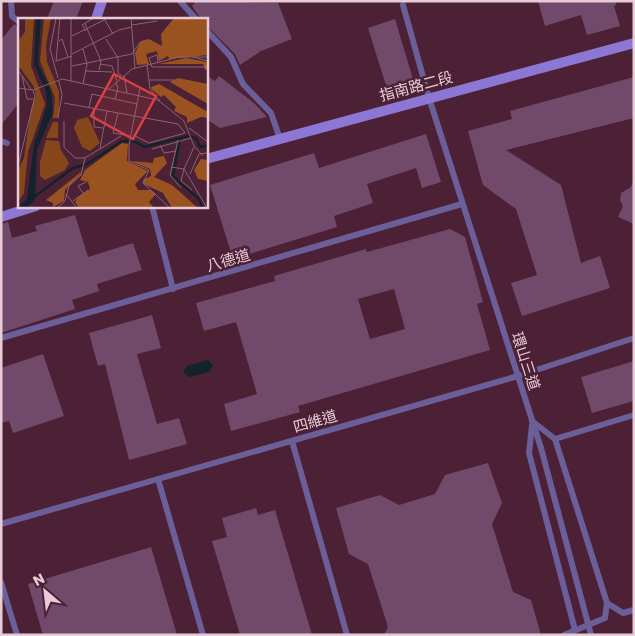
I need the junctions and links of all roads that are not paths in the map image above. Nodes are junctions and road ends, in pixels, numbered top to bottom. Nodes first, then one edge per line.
1 (11, 1) edge
2 (102, 1) edge
3 (180, 1) edge
4 (403, 5) dead end
5 (96, 18) edge
6 (195, 18) edge
7 (18, 21) edge
8 (208, 32) edge
9 (634, 43) edge
10 (429, 98) junction
11 (280, 139) junction
12 (208, 158) edge
13 (462, 204) junction
14 (30, 208) edge
15 (153, 208) edge
16 (1, 217) edge
17 (173, 289) junction
18 (1, 338) edge
19 (634, 338) edge
20 (518, 376) junction
21 (634, 415) edge
22 (532, 421) junction
23 (556, 439) junction
24 (292, 441) junction
25 (158, 479) junction
26 (1, 524) edge
27 (1, 582) edge
28 (607, 603) junction
29 (634, 610) edge
30 (575, 630) junction
31 (17, 635) edge
32 (203, 635) edge
33 (347, 635) edge
34 (564, 635) edge
35 (590, 635) edge

1 - 7 lane
2 - 5 street
3 - 6 lane
4 - 10 lane, 環山三道
8 - 11 lane
9 - 10 street, 指南路二段
10 - 11 street, 指南路二段
10 - 13 lane, 環山三道
11 - 12 street, 指南路二段
13 - 17 lane, 八德道
13 - 20 lane, 環山三道
14 - 16 street
15 - 17 lane
17 - 18 lane, 八德道
19 - 20 lane, 四維道
20 - 22 lane, 環山三道
20 - 24 lane, 四維道
21 - 23 lane
22 - 23 lane
22 - 30 lane
22 - 35 lane, 環山三道, bridge
23 - 28 lane
24 - 25 lane, 四維道
24 - 33 lane
25 - 26 lane, 四維道
25 - 32 lane
27 - 31 lane
28 - 29 lane
28 - 30 lane
30 - 34 lane

